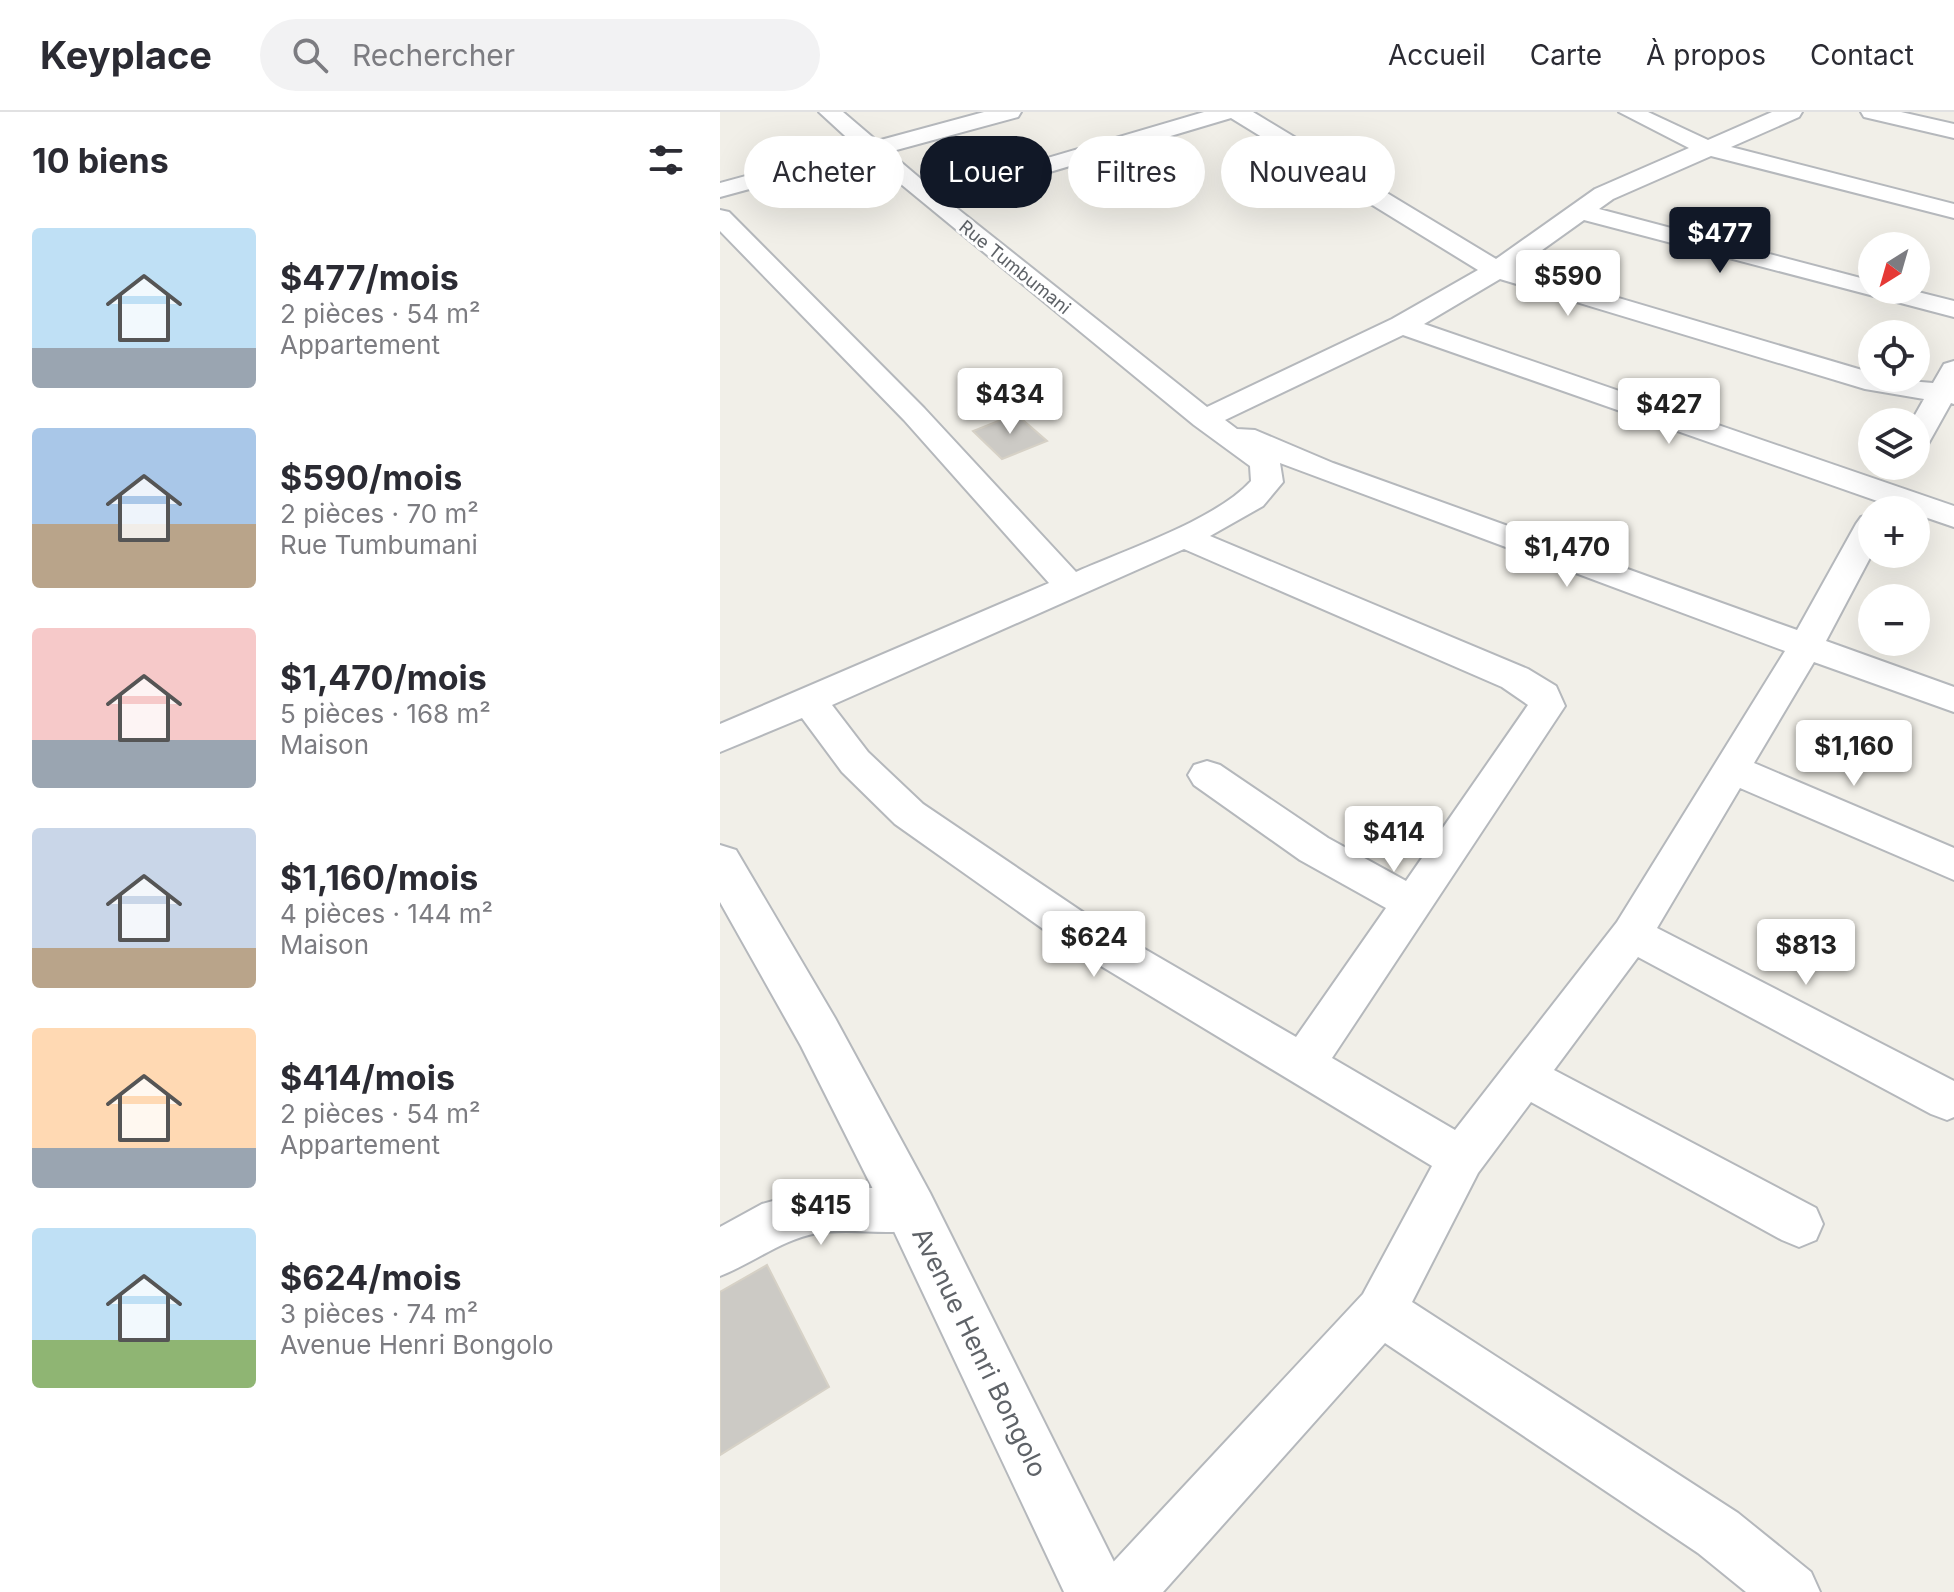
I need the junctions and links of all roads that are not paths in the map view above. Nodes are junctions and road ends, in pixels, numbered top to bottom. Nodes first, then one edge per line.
1 (830, 112) edge
2 (1010, 112) edge
3 (1228, 112) edge
4 (1237, 112) edge
5 (1630, 112) edge
6 (1791, 112) edge
7 (1872, 112) edge
8 (1954, 131) edge
9 (860, 136) edge
10 (904, 142) edge
11 (1704, 147) junction
12 (1052, 164) edge
13 (904, 175) edge
14 (744, 184) edge
15 (720, 190) edge
16 (920, 190) edge
17 (941, 208) edge
18 (1580, 211) junction
19 (1954, 211) edge
20 (720, 217) edge
21 (1497, 270) junction
22 (1858, 285) edge
23 (1930, 303) edge
24 (1954, 309) edge
25 (1402, 325) junction
26 (1950, 385) edge
27 (1930, 417) edge
28 (1204, 419) junction
29 (1878, 496) edge
30 (1930, 511) edge
31 (1954, 517) edge
32 (1184, 537) junction
33 (1858, 550) edge
34 (1072, 588) junction
35 (1806, 645) junction
36 (1954, 700) edge
37 (810, 702) junction
38 (720, 739) edge
39 (1730, 768) junction
40 (1207, 775) dead end
41 (720, 862) edge
42 (1954, 865) edge
43 (1413, 904) junction
44 (1632, 934) junction
45 (1303, 1064) junction
46 (1526, 1077) junction
47 (1947, 1100) dead end
48 (1461, 1158) junction
49 (911, 1210) junction
50 (1799, 1224) dead end
51 (720, 1253) edge
52 (1381, 1311) junction
53 (1097, 1592) edge
54 (1124, 1592) edge
55 (1791, 1592) edge

1 - 9 street, Rue Tumbumani
2 - 10 street
3 - 12 street
4 - 21 street
5 - 11 street
6 - 11 street
7 - 8 street
11 - 18 street
11 - 19 street
13 - 16 street, Rue Tumbumani
14 - 15 street
17 - 28 street, Rue Tumbumani
18 - 21 street
18 - 22 street
20 - 34 street
21 - 25 street
21 - 26 street
23 - 24 street
25 - 28 street
25 - 29 street
26 - 27 street
28 - 32 street
28 - 35 street
30 - 31 street
32 - 34 street
32 - 43 street
33 - 35 street
34 - 37 street
35 - 36 street
35 - 39 street
37 - 38 street
37 - 45 street
39 - 42 street
39 - 44 street
40 - 43 street
41 - 49 street, Avenue Henri Bongolo
43 - 45 street
44 - 46 street
44 - 47 street
45 - 48 street
46 - 48 street
46 - 50 street
48 - 52 street
49 - 51 street
49 - 53 street, Avenue Henri Bongolo
52 - 54 street
52 - 55 street

